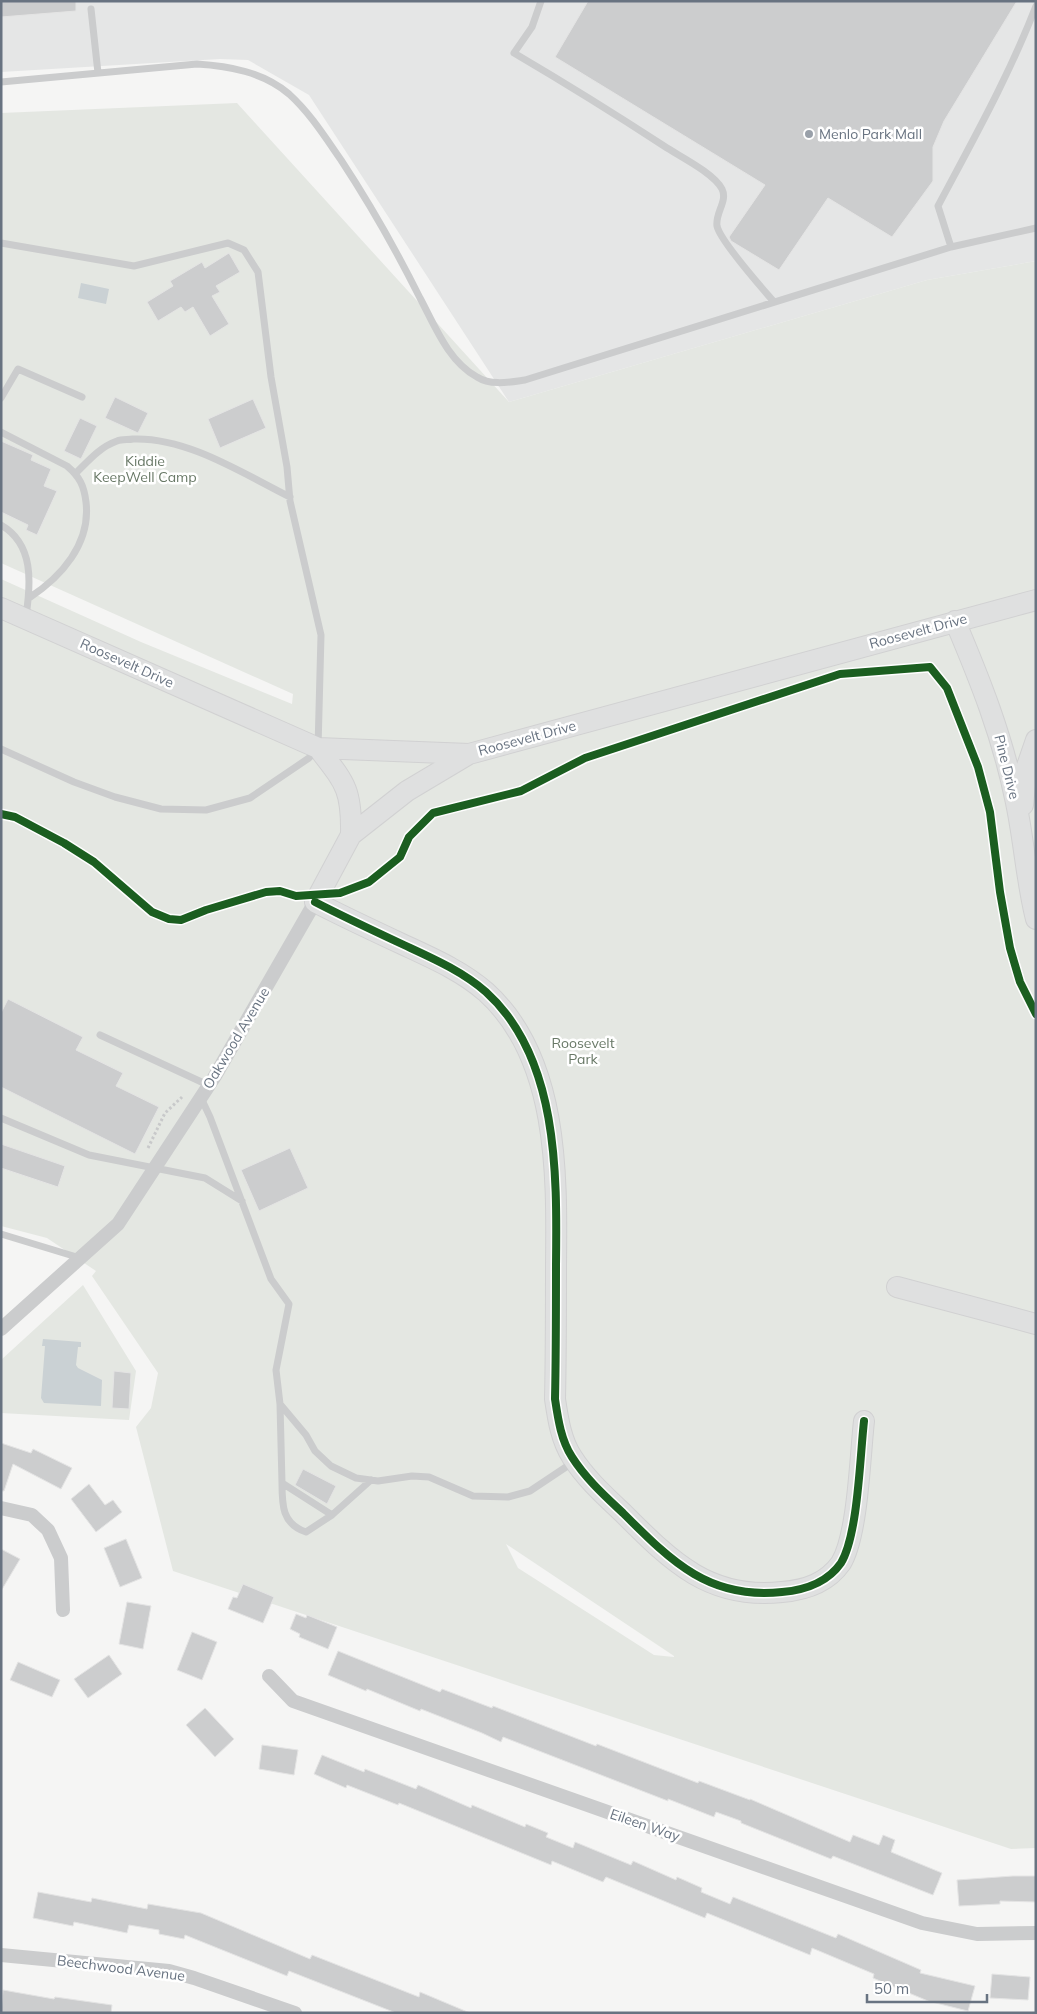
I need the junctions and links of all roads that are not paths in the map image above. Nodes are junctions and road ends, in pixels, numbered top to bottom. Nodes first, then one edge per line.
1 (542, 1) edge
2 (1036, 6) edge
3 (91, 9) dead end
4 (98, 73) junction
5 (1, 82) edge
6 (1036, 228) edge
7 (1, 243) edge
8 (951, 247) junction
9 (774, 302) junction
10 (82, 396) dead end
11 (1, 398) edge
12 (1, 432) edge
13 (76, 474) junction
14 (290, 497) junction
15 (1, 525) edge
16 (29, 598) junction
17 (1036, 600) edge
18 (1, 608) edge
19 (26, 619) junction
20 (955, 621) junction
21 (1036, 740) edge
22 (318, 748) junction
23 (1, 749) edge
24 (469, 754) junction
25 (1022, 832) junction
26 (352, 835) junction
27 (315, 902) junction
28 (1036, 919) edge
29 (100, 1035) dead end
30 (208, 1085) junction
31 (201, 1097) junction
32 (1, 1118) edge
33 (155, 1168) junction
34 (242, 1202) junction
35 (1, 1234) edge
36 (80, 1259) junction
37 (897, 1286) dead end
38 (1036, 1324) edge
39 (1, 1329) edge
40 (280, 1404) junction
41 (864, 1421) dead end
42 (575, 1461) junction
43 (371, 1480) junction
44 (282, 1483) junction
45 (1, 1508) edge
46 (332, 1515) junction
47 (63, 1610) dead end
48 (268, 1676) dead end
49 (1036, 1933) edge
50 (1, 1955) edge
51 (295, 2013) edge

1 - 9 lane
2 - 8 lane
3 - 4 lane
4 - 5 lane
4 - 9 lane
6 - 8 lane
7 - 14 lane
8 - 9 lane
10 - 11 lane
12 - 13 lane
13 - 14 lane
13 - 16 lane
14 - 22 lane
15 - 16 lane
16 - 19 lane
17 - 20 street, Roosevelt Drive
18 - 19 street, Roosevelt Drive
19 - 22 street, Roosevelt Drive
20 - 24 street, Roosevelt Drive
20 - 25 street, Pine Drive
21 - 25 street
22 - 23 lane
22 - 24 street, Roosevelt Drive
22 - 26 street
24 - 26 street, Oakwood Avenue
25 - 28 street, Pine Drive
26 - 27 street, Oakwood Avenue
27 - 30 street, Oakwood Avenue
27 - 42 street
29 - 30 lane
30 - 31 street, Oakwood Avenue
31 - 33 street, Oakwood Avenue
31 - 34 lane
32 - 33 lane
33 - 34 lane
33 - 36 street, Oakwood Avenue
34 - 40 lane
35 - 36 lane
36 - 39 street, Oakwood Avenue
37 - 38 street
40 - 43 lane
40 - 44 lane
41 - 42 street
42 - 43 lane
43 - 46 lane
44 - 46 lane
44 - 46 lane
45 - 47 street
48 - 49 street, Eileen Way
50 - 51 street, Beechwood Avenue

